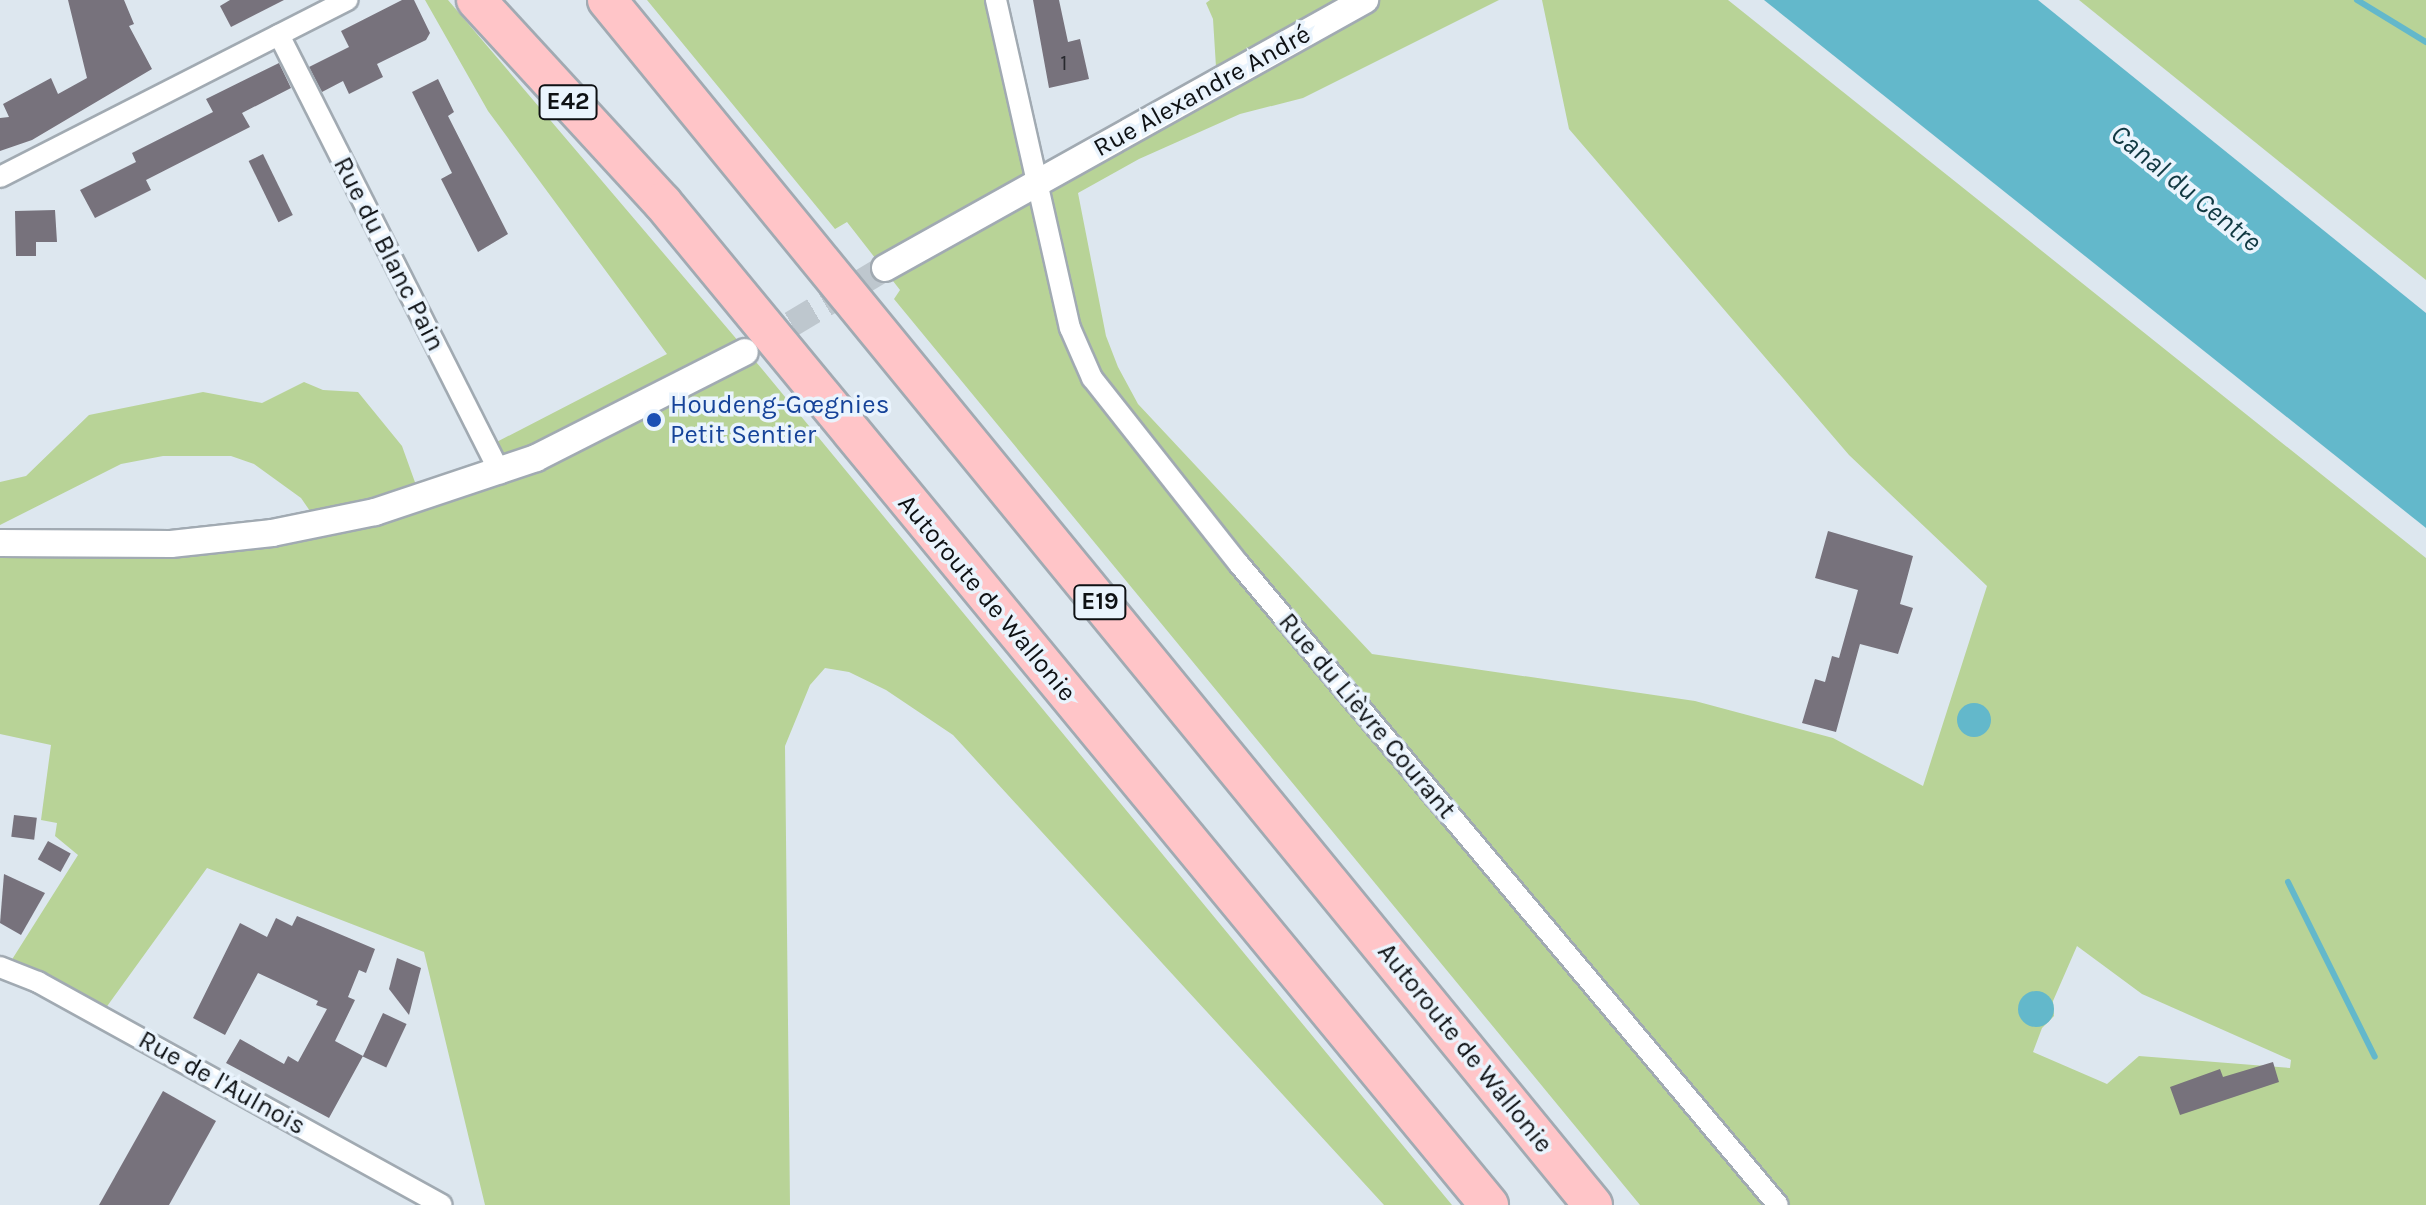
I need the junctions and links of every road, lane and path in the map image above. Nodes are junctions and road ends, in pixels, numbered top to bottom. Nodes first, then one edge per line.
1 (348, 0) edge
2 (476, 0) edge
3 (512, 0) edge
4 (607, 0) edge
5 (996, 0) edge
6 (1365, 0) edge
7 (279, 35) junction
8 (0, 177) edge
9 (1039, 183) junction
10 (662, 202) junction
11 (885, 268) tunnel mouth
12 (745, 352) tunnel mouth
13 (500, 473) junction
14 (0, 543) edge
15 (0, 967) edge
16 (442, 1205) edge
17 (1489, 1205) edge
18 (1593, 1205) edge
19 (1778, 1205) edge

1 - 7 street
2 - 10 highway, Autoroute de Wallonie / E42
3 - 10 highway
4 - 18 highway, Autoroute de Wallonie / E19
5 - 9 street, Rue du Lièvre Courant
6 - 9 street, Rue Alexandre André
7 - 8 street
7 - 13 street, Rue du Blanc Pain
9 - 11 street, Rue Alexandre André
9 - 19 street, Rue du Lièvre Courant
10 - 17 highway, Autoroute de Wallonie
12 - 13 street
13 - 14 street
15 - 16 street, Rue de l'Aulnois

